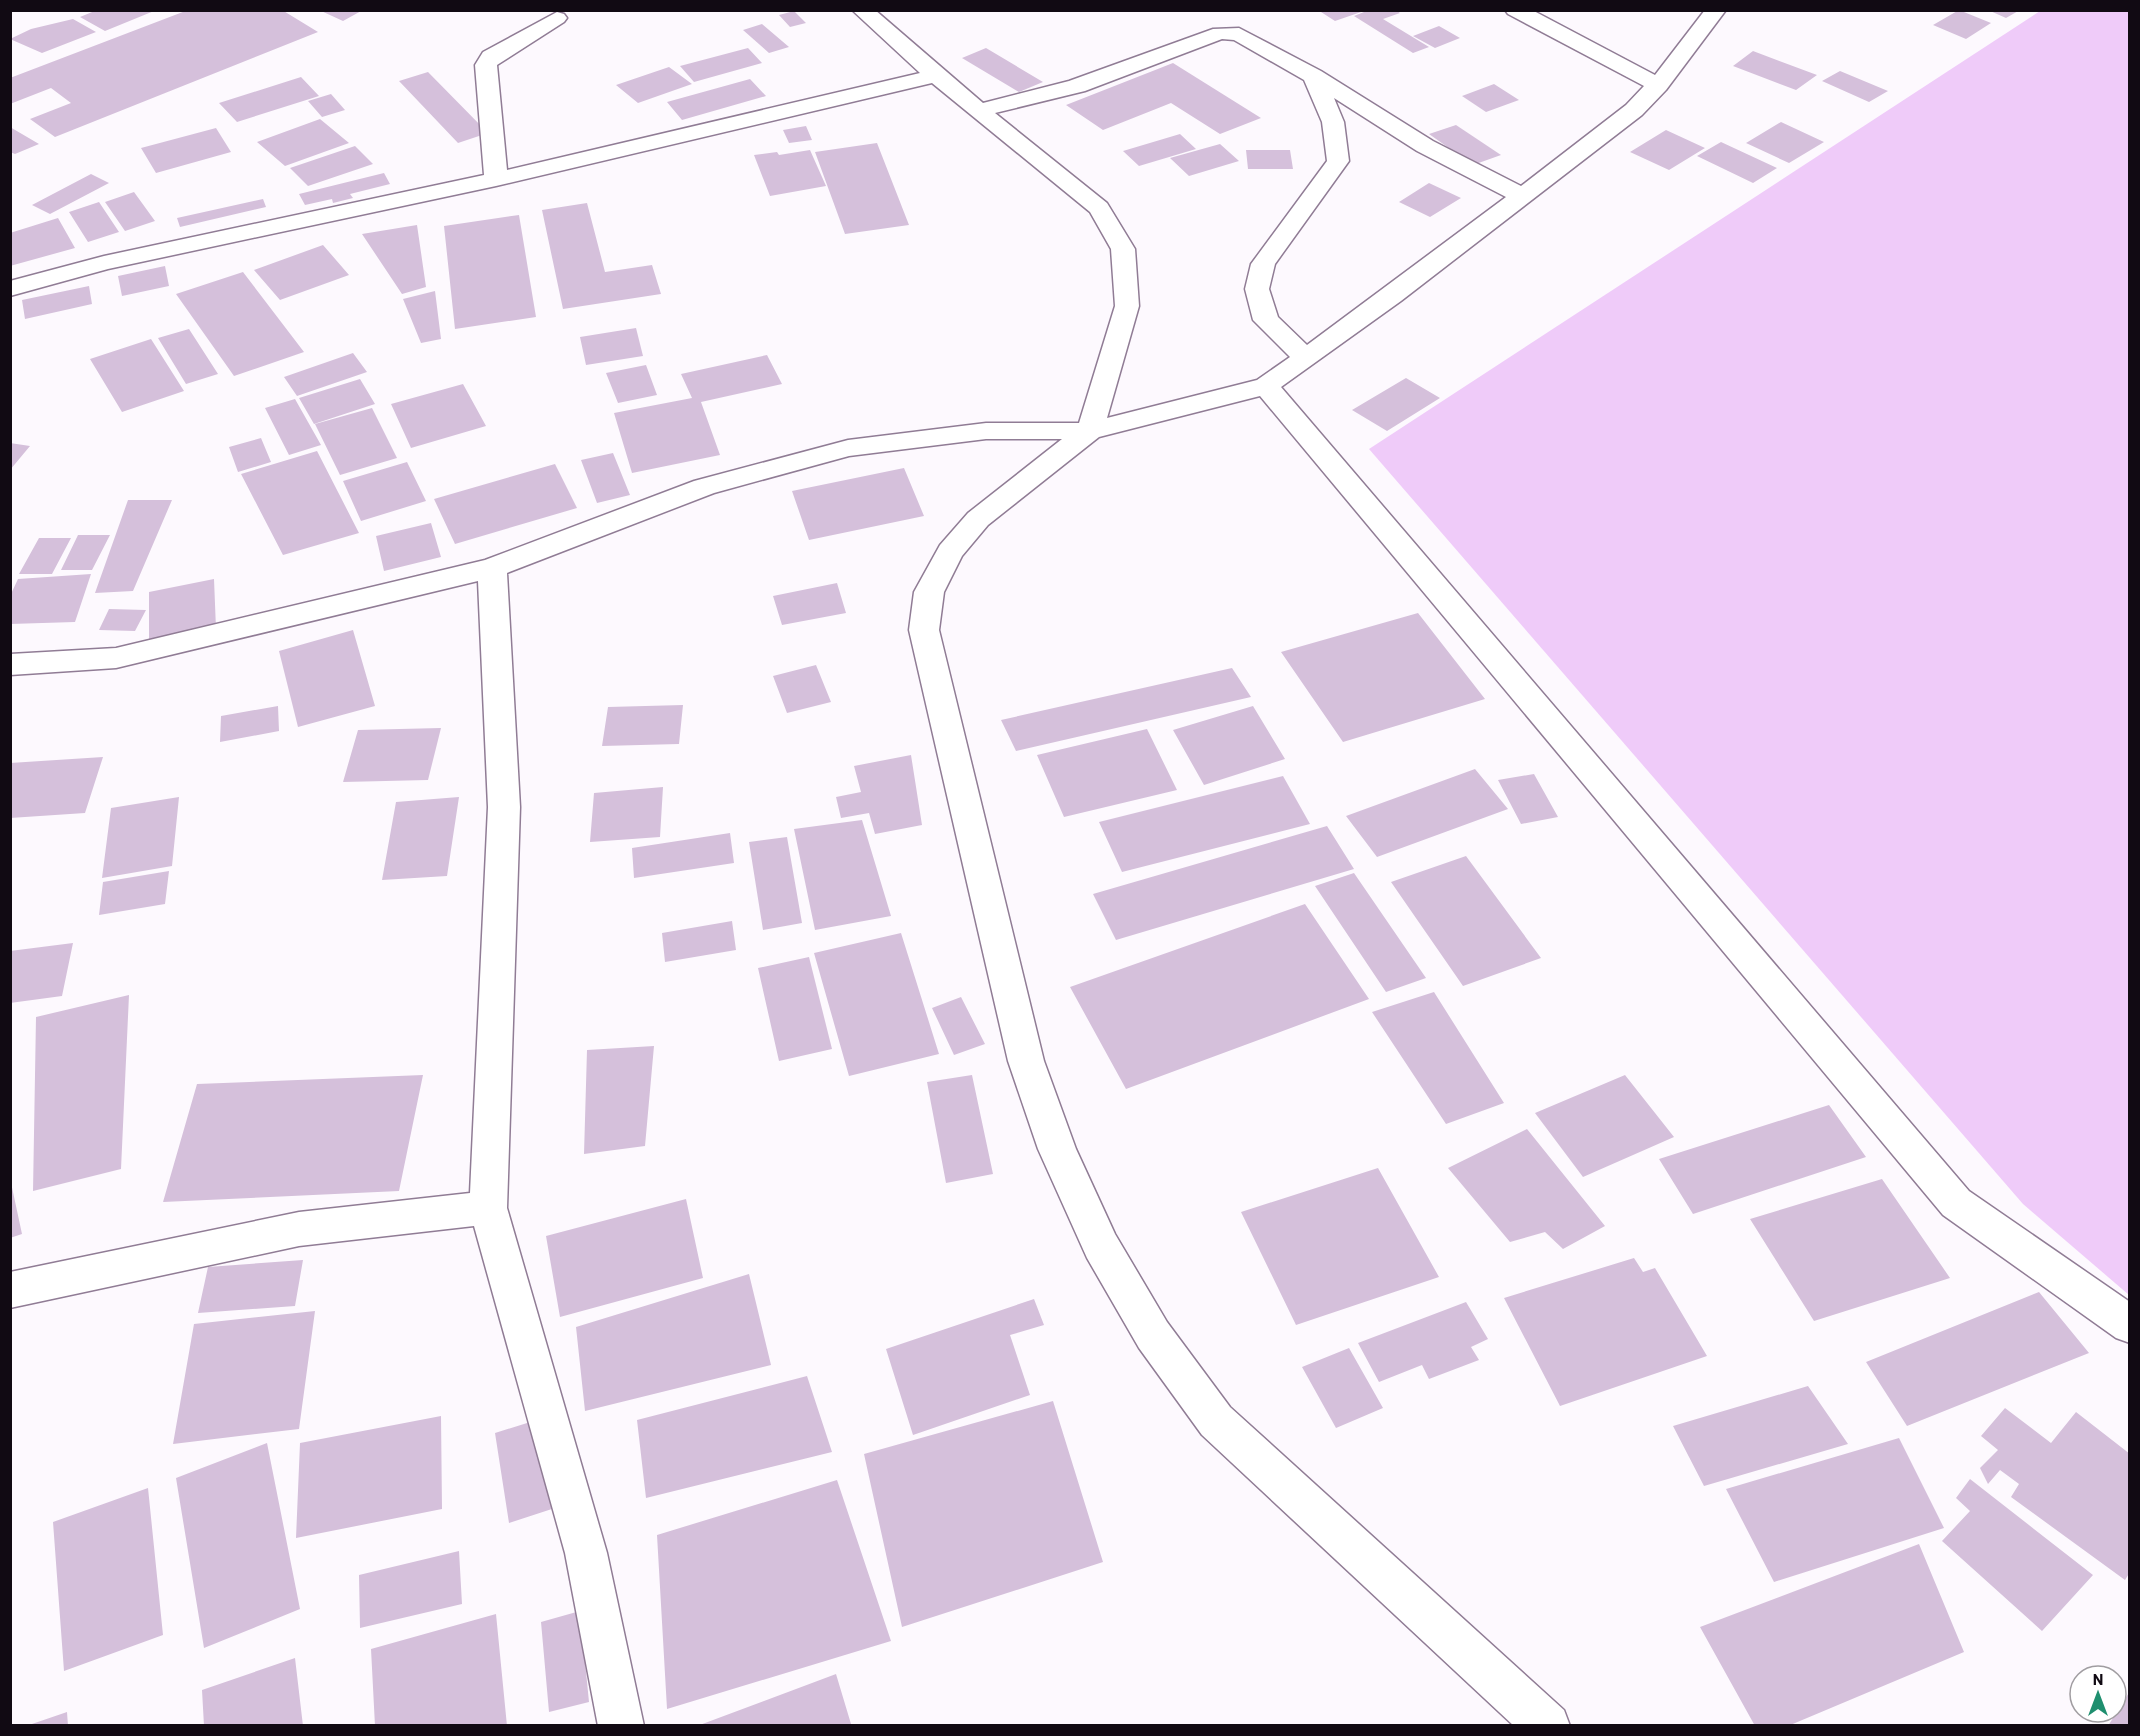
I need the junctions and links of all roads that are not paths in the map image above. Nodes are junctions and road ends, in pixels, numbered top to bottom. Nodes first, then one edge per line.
1 (862, 10) edge
2 (1515, 10) edge
3 (1716, 10) edge
4 (557, 18) dead end
5 (936, 76) junction
6 (1313, 76) junction
7 (1658, 85) junction
8 (977, 111) junction
9 (496, 179) junction
10 (1522, 196) junction
11 (10, 289) edge
12 (1306, 358) junction
13 (1266, 386) junction
14 (1090, 431) junction
15 (492, 568) junction
16 (10, 665) edge
17 (488, 1208) junction
18 (10, 1290) edge
19 (2130, 1325) edge
20 (621, 1725) edge
21 (1548, 1725) edge

1 - 5 street
2 - 7 street
3 - 7 street
4 - 9 street
5 - 8 street
5 - 9 street
6 - 8 street
6 - 10 street
6 - 12 street
7 - 10 street
8 - 14 street
9 - 11 street
10 - 12 street
12 - 13 street
13 - 14 street
13 - 19 street
14 - 15 street
14 - 21 street
15 - 16 street
15 - 17 street
17 - 18 street
17 - 20 street

